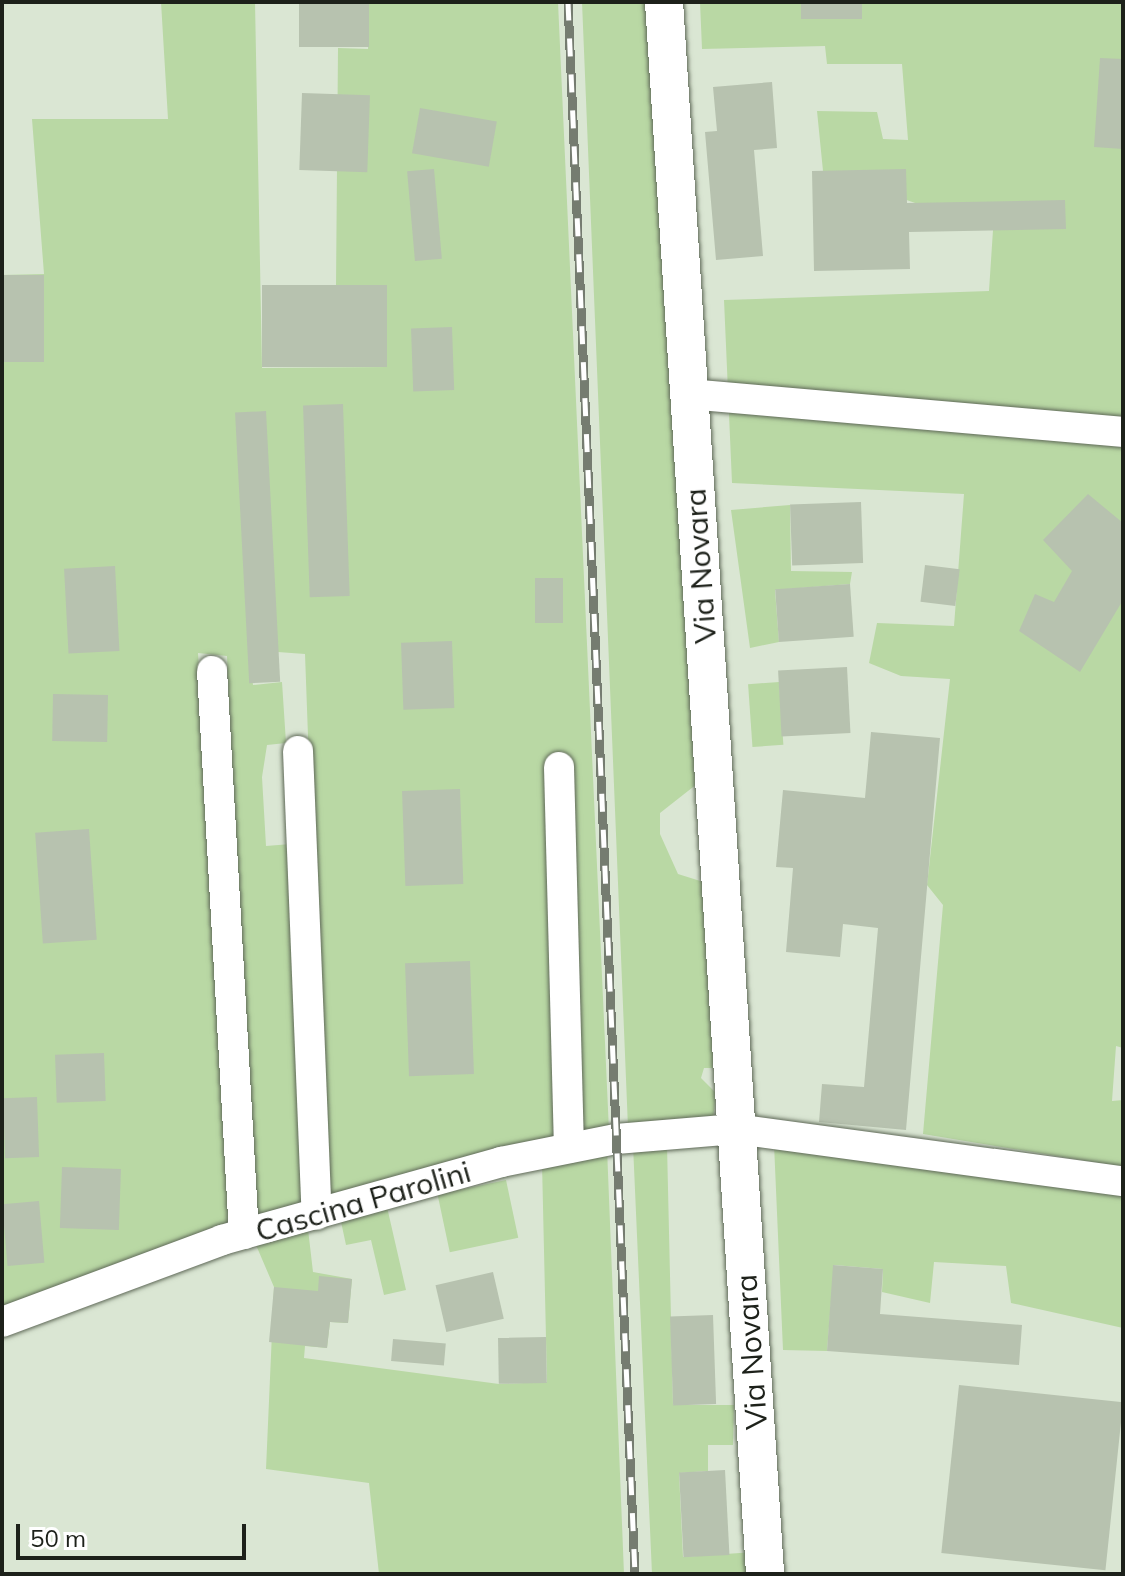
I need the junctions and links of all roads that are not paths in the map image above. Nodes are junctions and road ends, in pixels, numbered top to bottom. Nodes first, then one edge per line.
1 (664, 2) edge
2 (689, 394) junction
3 (1123, 432) edge
4 (212, 671) dead end
5 (298, 751) dead end
6 (559, 767) dead end
7 (736, 1129) junction
8 (569, 1148) junction
9 (1123, 1181) edge
10 (317, 1215) junction
11 (244, 1234) junction
12 (2, 1322) edge
13 (765, 1574) edge

1 - 2 main road, Via Novara
2 - 3 street
2 - 7 main road, Via Novara
4 - 11 street
5 - 10 street
6 - 8 street
7 - 8 street, Cascina Parolini
7 - 9 street
7 - 13 main road, Via Novara
8 - 10 street, Cascina Parolini
10 - 11 street, Cascina Parolini
11 - 12 street, Cascina Parolini

